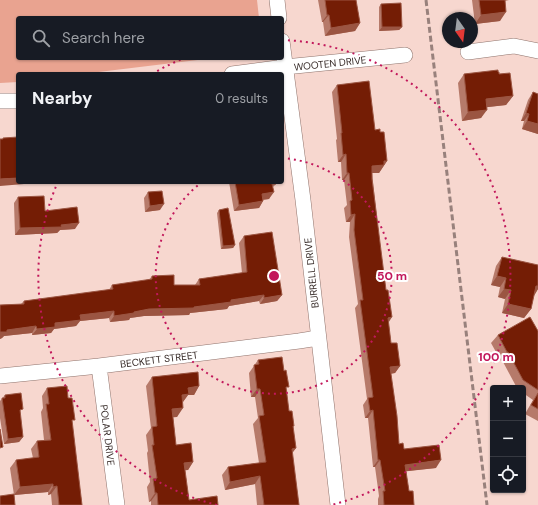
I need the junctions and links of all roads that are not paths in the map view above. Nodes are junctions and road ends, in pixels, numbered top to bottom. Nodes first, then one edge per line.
1 (277, 0) edge
2 (279, 16) edge
3 (538, 51) edge
4 (468, 52) dead end
5 (404, 55) dead end
6 (284, 58) edge
7 (285, 67) junction
8 (247, 72) edge
9 (0, 101) edge
10 (16, 101) edge
11 (318, 338) junction
12 (99, 366) junction
13 (0, 376) edge
14 (117, 505) edge
15 (338, 505) edge

1 - 2 street
3 - 4 street
5 - 7 street, WOOTEN DRIVE
6 - 7 street, BURRELL DRIVE
7 - 8 street, WOOTEN DRIVE
7 - 11 street, BURRELL DRIVE
9 - 10 street
11 - 12 street, BECKETT STREET
11 - 15 street, BURRELL DRIVE
12 - 13 street, BECKETT STREET
12 - 14 street, POLAR DRIVE

